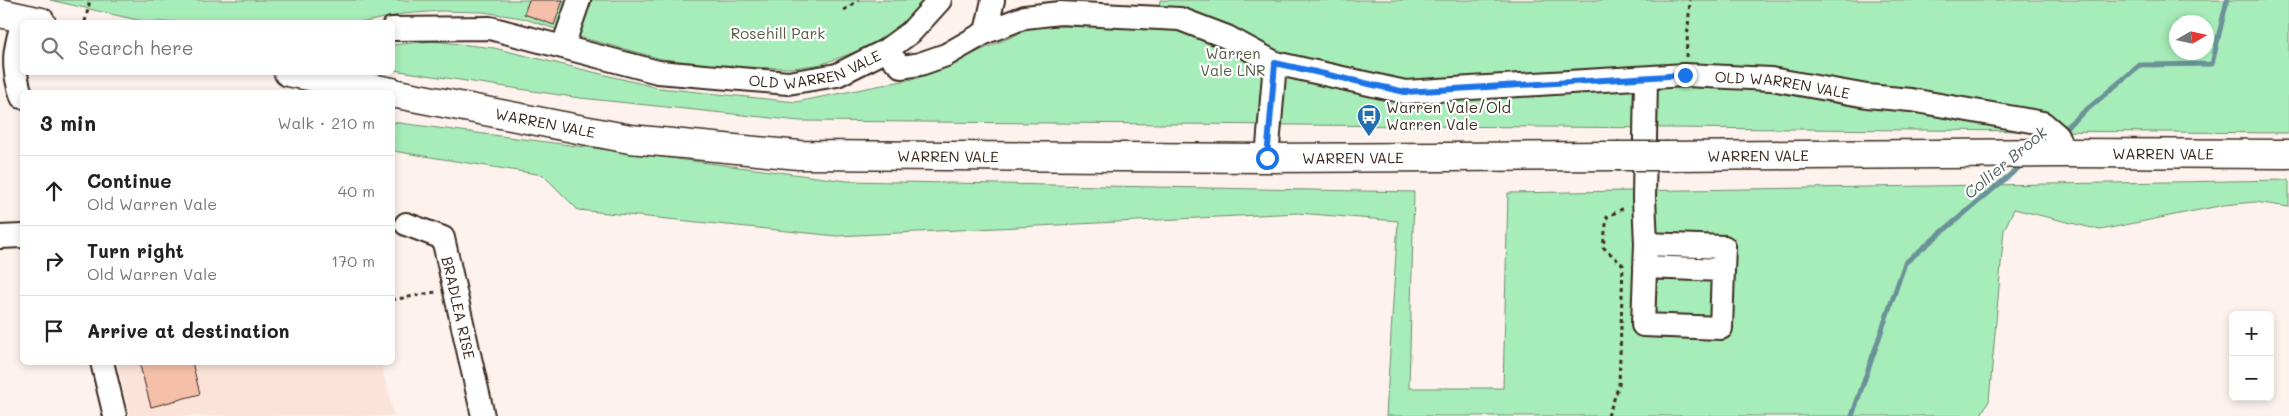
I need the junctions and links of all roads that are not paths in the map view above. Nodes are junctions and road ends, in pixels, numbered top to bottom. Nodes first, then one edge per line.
1 (578, 0) edge
2 (940, 0) edge
3 (993, 0) edge
4 (20, 26) edge
5 (395, 29) edge
6 (986, 32) junction
7 (563, 46) junction
8 (885, 51) junction
9 (1275, 63) junction
10 (302, 75) edge
11 (1646, 78) junction
12 (330, 81) edge
13 (376, 90) edge
14 (20, 91) edge
15 (395, 94) edge
16 (2064, 153) junction
17 (2289, 154) edge
18 (1267, 158) junction
19 (406, 224) dead end
20 (20, 236) edge
21 (0, 237) edge
22 (1646, 244) junction
23 (1645, 267) junction
24 (1723, 270) junction
25 (103, 365) edge
26 (115, 416) edge
27 (483, 416) edge

1 - 7 street
2 - 8 street
3 - 6 street
4 - 14 street
5 - 7 street, OLD WARREN VALE
6 - 8 street, OLD WARREN VALE
6 - 9 street, OLD WARREN VALE
7 - 8 street, OLD WARREN VALE
9 - 11 street, OLD WARREN VALE
9 - 18 street
10 - 12 main road, WARREN VALE
11 - 16 street, OLD WARREN VALE
11 - 22 street
12 - 13 main road, WARREN VALE
15 - 18 main road, WARREN VALE
16 - 17 main road, WARREN VALE
16 - 18 main road, WARREN VALE, bridge
19 - 27 street, BRADLEA RISE
20 - 21 street
22 - 23 street
22 - 24 street
23 - 24 street
23 - 24 street
25 - 26 street

